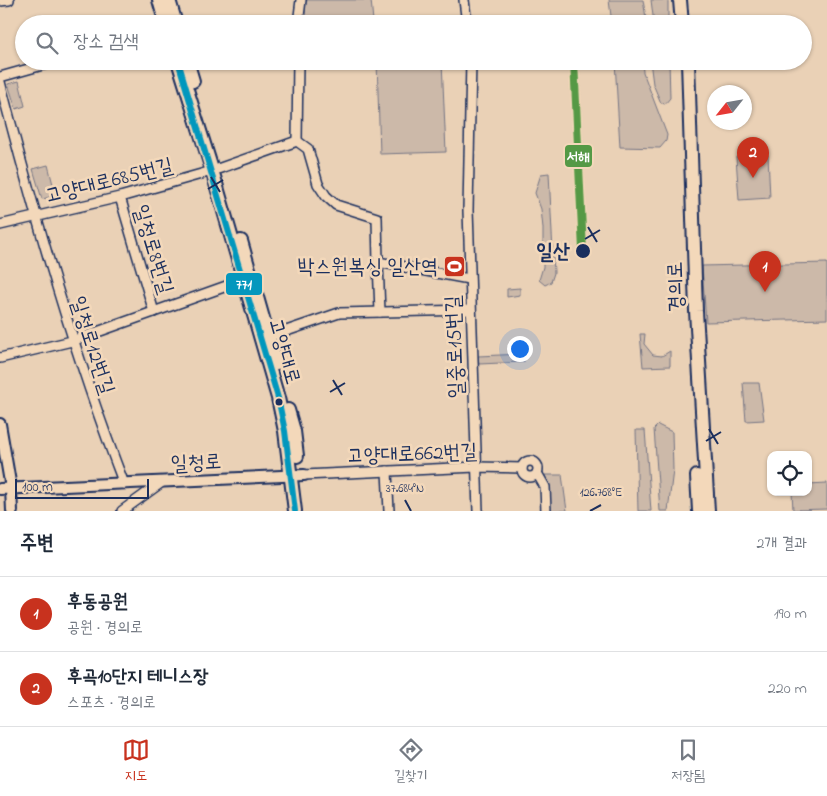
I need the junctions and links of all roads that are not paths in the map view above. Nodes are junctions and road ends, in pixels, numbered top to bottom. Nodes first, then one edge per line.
1 (9, 0) edge
2 (159, 0) edge
3 (169, 0) edge
4 (301, 0) edge
5 (464, 0) edge
6 (680, 0) edge
7 (686, 0) edge
8 (0, 1) edge
9 (163, 15) edge
10 (173, 15) edge
11 (298, 15) edge
12 (466, 15) edge
13 (681, 15) edge
14 (687, 15) edge
15 (25, 70) edge
16 (181, 70) edge
17 (190, 70) edge
18 (298, 70) edge
19 (471, 70) edge
20 (683, 70) edge
21 (688, 70) edge
22 (0, 77) edge
23 (0, 82) edge
24 (297, 140) junction
25 (219, 168) junction
26 (120, 197) junction
27 (35, 216) junction
28 (0, 225) edge
29 (378, 262) junction
30 (470, 278) junction
31 (248, 279) junction
32 (471, 310) junction
33 (154, 312) junction
34 (380, 312) junction
35 (264, 338) junction
36 (72, 341) junction
37 (0, 358) edge
38 (0, 424) edge
39 (2, 443) edge
40 (476, 467) junction
41 (387, 471) junction
42 (298, 475) junction
43 (162, 482) junction
44 (124, 484) junction
45 (11, 488) junction
46 (0, 489) edge
47 (12, 511) edge
48 (122, 511) edge
49 (295, 511) edge
50 (302, 511) edge
51 (389, 511) edge
52 (478, 511) edge
53 (546, 511) edge
54 (699, 511) edge
55 (708, 511) edge

1 - 8 street
2 - 9 main road
3 - 10 main road
4 - 11 street
5 - 12 street
6 - 13 main road
7 - 14 main road
15 - 22 street
16 - 25 main road, 고양대로
17 - 25 main road, 고양대로
18 - 24 street
19 - 30 street, 일중로15번길
20 - 54 main road, 경의로
21 - 55 main road, 경의로
23 - 27 street, 일청로12번길
24 - 25 street
24 - 29 street
25 - 26 street, 고양대로685번길
25 - 31 main road, 고양대로
26 - 27 street, 고양대로685번길
26 - 33 street, 일청로8번길
27 - 28 street, 고양대로685번길
27 - 36 street, 일청로12번길
29 - 30 street
29 - 34 street
30 - 32 street, 일중로15번길
31 - 33 street
31 - 35 main road, 고양대로
32 - 34 street
32 - 40 street, 일중로15번길
33 - 36 street
34 - 35 street
35 - 42 main road, 고양대로
36 - 37 street
36 - 44 street, 일청로12번길
38 - 39 street
39 - 45 street
40 - 41 street, 고양대로662번길
40 - 52 street, 일중로15번길
40 - 53 street, 고양대로662번길
41 - 42 street, 고양대로662번길
41 - 51 street
42 - 43 street, 일청로
42 - 49 main road, 고양대로
42 - 50 main road, 고양대로
43 - 44 street, 일청로
43 - 48 street
44 - 45 street, 일청로
45 - 46 street, 일청로
45 - 47 street

